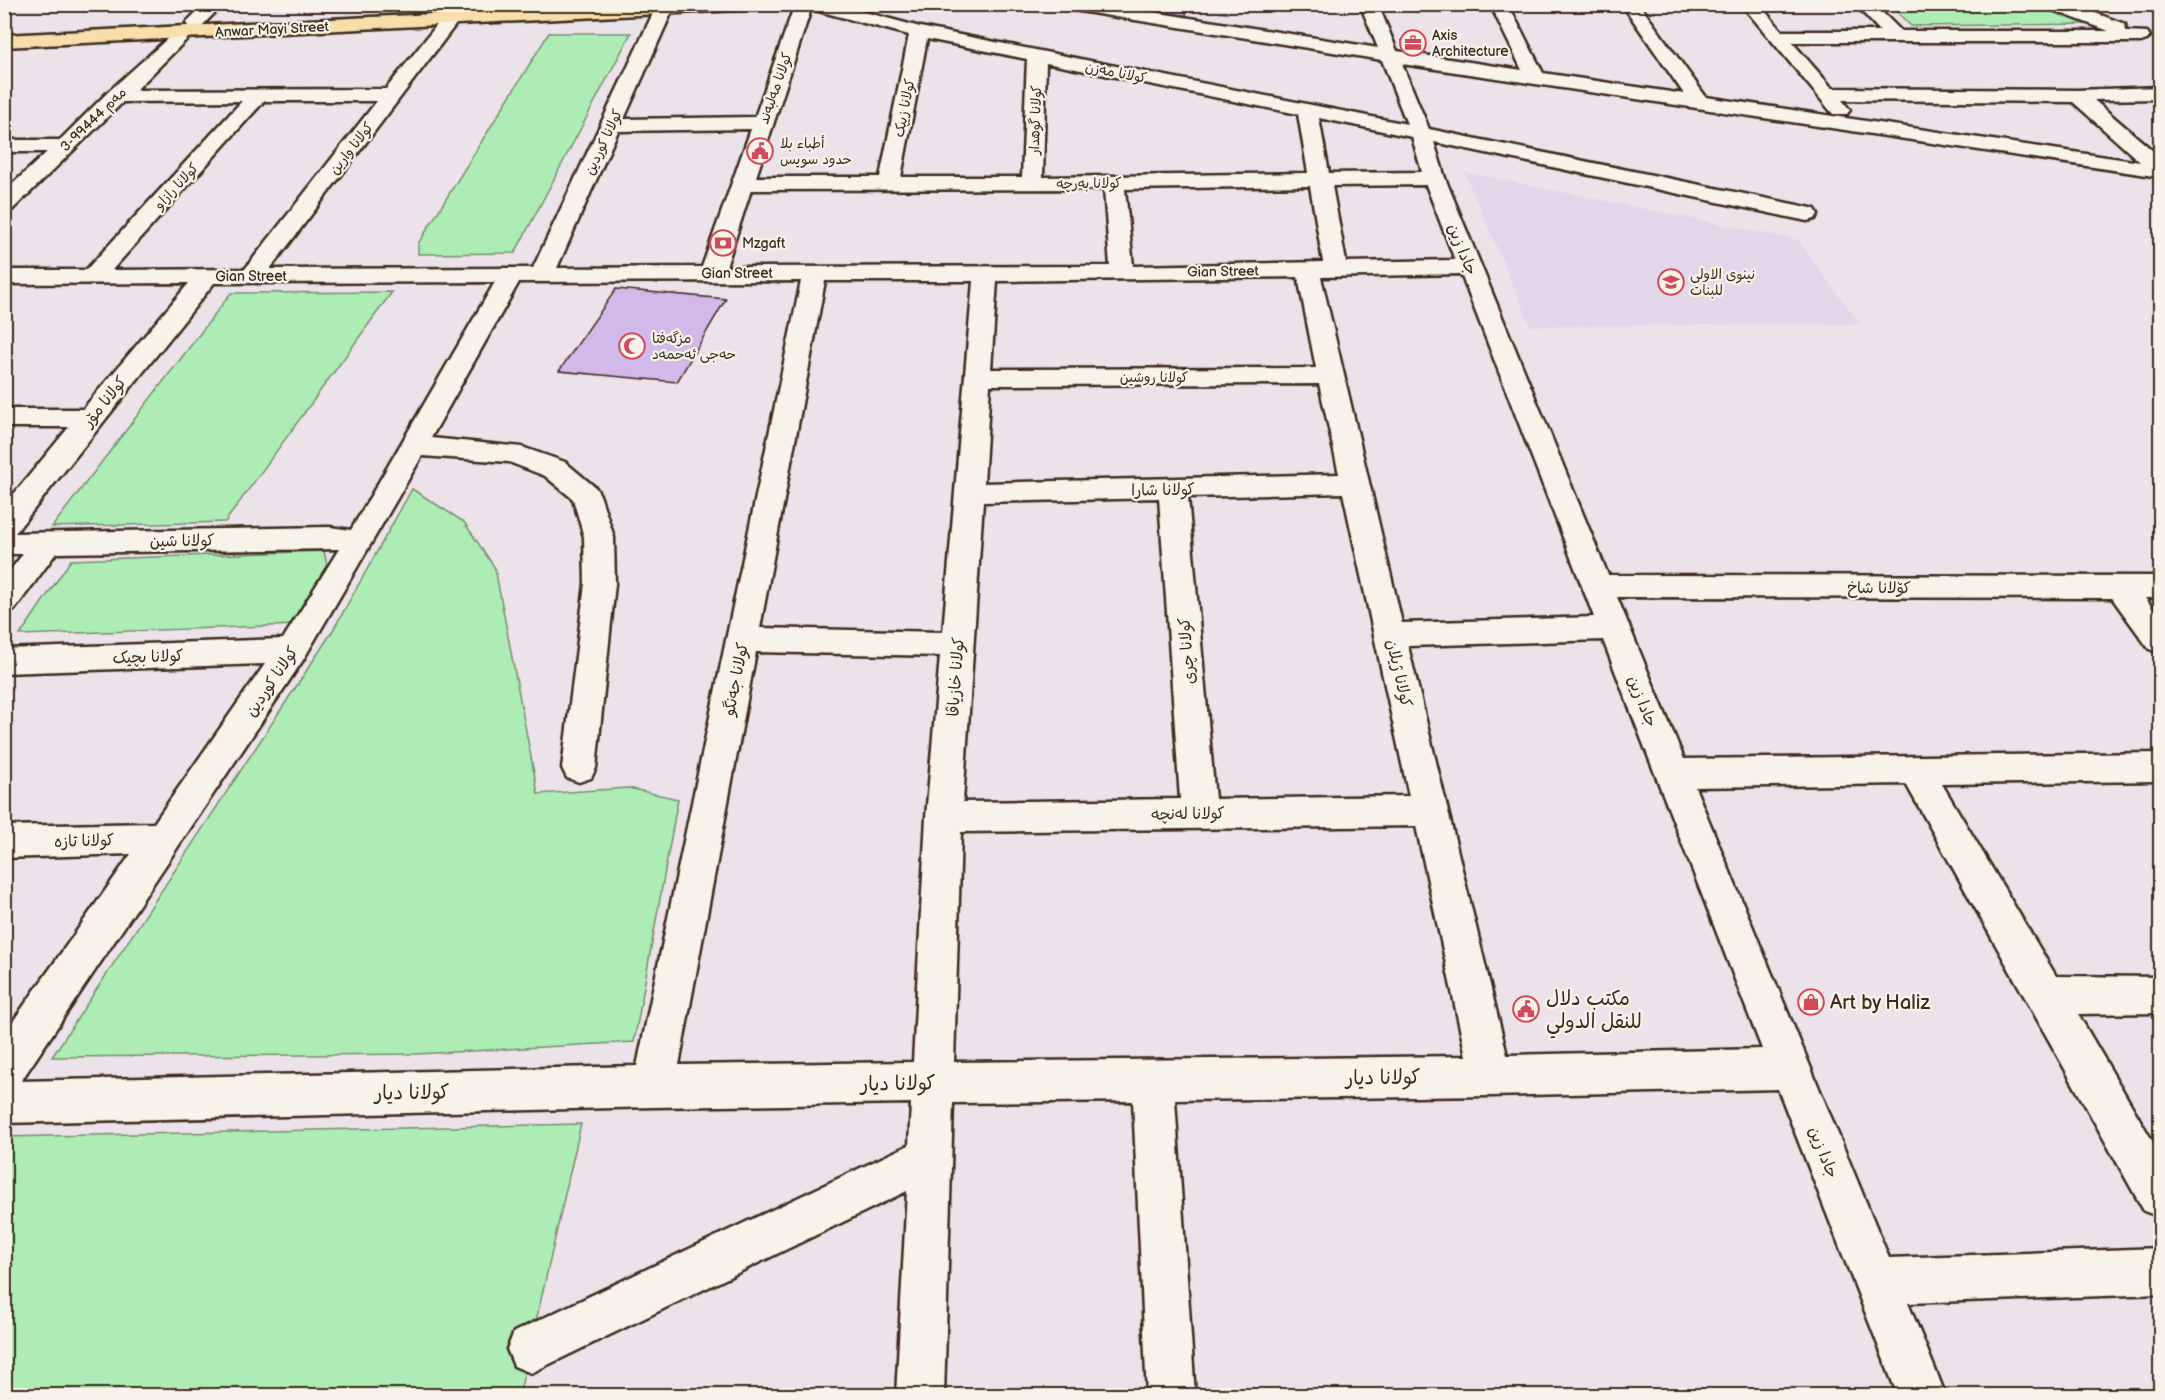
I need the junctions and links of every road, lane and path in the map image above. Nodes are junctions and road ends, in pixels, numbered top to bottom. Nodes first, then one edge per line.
1 (215, 4) edge
2 (541, 4) edge
3 (756, 4) edge
4 (804, 4) edge
5 (813, 4) edge
6 (1067, 4) edge
7 (1369, 4) edge
8 (1500, 4) edge
9 (1630, 4) edge
10 (1749, 4) edge
11 (1863, 4) edge
12 (2053, 4) edge
13 (664, 9) junction
14 (450, 20) junction
15 (189, 29) junction
16 (4, 31) edge
17 (919, 33) junction
18 (2141, 36) junction
19 (1779, 37) junction
20 (1897, 38) junction
21 (4, 41) edge
22 (2160, 42) edge
23 (1037, 56) junction
24 (1390, 56) junction
25 (1535, 76) junction
26 (2160, 93) edge
27 (1826, 94) junction
28 (259, 95) junction
29 (392, 95) junction
30 (115, 96) junction
31 (2078, 96) junction
32 (1699, 101) junction
33 (1307, 110) junction
34 (763, 123) junction
35 (1851, 124) junction
36 (611, 125) junction
37 (1421, 133) junction
38 (4, 146) edge
39 (65, 146) junction
40 (2160, 170) edge
41 (1434, 178) junction
42 (1321, 180) junction
43 (743, 183) junction
44 (1114, 183) junction
45 (889, 184) junction
46 (1032, 184) junction
47 (4, 205) edge
48 (1807, 214) dead end
49 (1470, 267) junction
50 (1322, 270) junction
51 (986, 272) junction
52 (712, 273) junction
53 (815, 273) junction
54 (1122, 273) junction
55 (510, 275) junction
56 (542, 275) junction
57 (252, 276) junction
58 (92, 277) junction
59 (207, 277) junction
60 (4, 278) edge
61 (1330, 376) junction
62 (978, 377) junction
63 (90, 417) junction
64 (4, 418) edge
65 (413, 446) junction
66 (1356, 483) junction
67 (1173, 489) junction
68 (969, 493) junction
69 (4, 527) edge
70 (359, 541) junction
71 (48, 543) junction
72 (4, 544) edge
73 (1598, 586) junction
74 (2120, 587) junction
75 (2160, 587) edge
76 (4, 601) edge
77 (1614, 628) junction
78 (1391, 635) junction
79 (742, 640) junction
80 (2160, 640) edge
81 (957, 644) junction
82 (292, 651) junction
83 (4, 661) edge
84 (2160, 767) edge
85 (579, 768) dead end
86 (1916, 771) junction
87 (1672, 773) junction
88 (1432, 811) junction
89 (1199, 813) junction
90 (944, 817) junction
91 (164, 838) junction
92 (4, 842) edge
93 (2045, 995) junction
94 (2160, 995) edge
95 (1791, 1068) junction
96 (4, 1070) edge
97 (1491, 1076) junction
98 (1153, 1081) junction
99 (934, 1083) junction
100 (654, 1086) junction
101 (4, 1102) edge
102 (931, 1157) junction
103 (2160, 1195) edge
104 (2160, 1271) edge
105 (1876, 1281) junction
106 (531, 1349) dead end
107 (920, 1395) edge
108 (1171, 1395) edge
109 (1922, 1395) edge

1 - 15 street, مەم 99444-3
2 - 15 main road, Anwar Mayi Street
3 - 13 main road, Anwar Mayi Street
4 - 34 street, کولانا مەلبەند
5 - 17 street, کولانا مەزن
6 - 24 street
7 - 24 street, جادا زین
8 - 25 street
9 - 32 street
10 - 19 street
11 - 20 street
12 - 18 street
13 - 14 main road, Anwar Mayi Street
13 - 36 street, کولانا کوردین
14 - 15 main road, Anwar Mayi Street
14 - 29 street, کولانا وارین
15 - 16 main road, Anwar Mayi Street
15 - 21 main road, Anwar Mayi Street
15 - 30 street, مەم 99444-3
17 - 23 street, کولانا مەزن
17 - 45 street, کولانا زیپک
18 - 20 street
18 - 22 street
19 - 20 street
19 - 27 street
23 - 33 street, کولانا مەزن
23 - 46 street, کولانا گوهدار
24 - 25 street
24 - 37 street, جادا زین
25 - 32 street
26 - 31 street
27 - 31 street
27 - 35 street
28 - 29 street
28 - 30 street
28 - 58 street, کولانا رازاو
29 - 57 street, کولانا وارین
30 - 39 street, مەم 99444-3
31 - 40 street
32 - 35 street
33 - 37 street, کولانا مەزن
33 - 42 street, کولانا ژیلان
34 - 36 street
34 - 43 street, کولانا مەلبەند
35 - 40 street
36 - 56 street, کولانا کوردین
37 - 41 street, جادا زین
37 - 48 street, کولانا مەزن
38 - 39 street
39 - 47 street, مەم 99444-3
41 - 42 street, کولانا بەرچە
41 - 49 street, جادا زین
42 - 44 street, کولانا بەرچە
42 - 50 street, کولانا ژیلان
43 - 45 street, کولانا بەرچە
43 - 52 street, کولانا مەلبەند
44 - 46 street, کولانا بەرچە
44 - 54 street
45 - 46 street, کولانا بەرچە
49 - 50 street, Gian Street
49 - 73 street, جادا زین
50 - 54 street, Gian Street
50 - 61 street, کولانا ژیلان
51 - 53 street, Gian Street
51 - 54 street, Gian Street
51 - 62 street, کولانا خازیاڤا
52 - 53 street, Gian Street
52 - 56 street, Gian Street
53 - 79 street, کولانا جەنگو
55 - 56 street, Gian Street
55 - 57 street, Gian Street
55 - 65 street, کولانا کوردین
57 - 59 street, Gian Street
58 - 59 street, Gian Street
58 - 60 street, Gian Street
59 - 63 street, کولانا مۆر
61 - 62 street, کولانا روشین
61 - 66 street, کولانا ژیلان
62 - 68 street, کولانا خازیاڤا
63 - 64 street
63 - 69 street, کولانا مۆر
65 - 70 street, کولانا کوردین
65 - 85 street
66 - 67 street, کولانا شارا
66 - 78 street, کولانا ژیلان
67 - 68 street, کولانا شارا
67 - 89 street, کولانا چری
68 - 81 street, کولانا خازیاڤا
70 - 71 street, کولانا شین
70 - 82 street, کولانا کوردین
71 - 72 street, کولانا شین
71 - 76 street
73 - 74 street, کۆلانا شاخ
73 - 77 street, جادا زین
74 - 75 street, کۆلانا شاخ
74 - 80 street
77 - 78 street
77 - 87 street, جادا زین
78 - 88 street, کولانا ژیلان
79 - 81 street
79 - 100 street, کولانا جەنگو
81 - 90 street, کولانا خازیاڤا
82 - 83 street, کولانا بچیک
82 - 91 street, کولانا کوردین
84 - 86 street
86 - 87 street
86 - 93 street
87 - 95 street, جادا زین
88 - 89 street, کولانا لەنچە
88 - 97 street, کولانا ژیلان
89 - 90 street, کولانا لەنچە
90 - 99 street, کولانا خازیاڤا
91 - 92 street, کولانا تازە
91 - 96 street, کولانا کوردین
93 - 94 street
93 - 103 street
95 - 97 street, کولانا دیار
95 - 105 street, جادا زین
97 - 98 street, کولانا دیار
98 - 99 street, کولانا دیار
98 - 108 street
99 - 100 street, کولانا دیار
99 - 102 street, کولانا خازیاڤا
100 - 101 street, کولانا دیار
102 - 106 street
102 - 107 street, کولانا خازیاڤا
104 - 105 street
105 - 109 street, جادا زین

